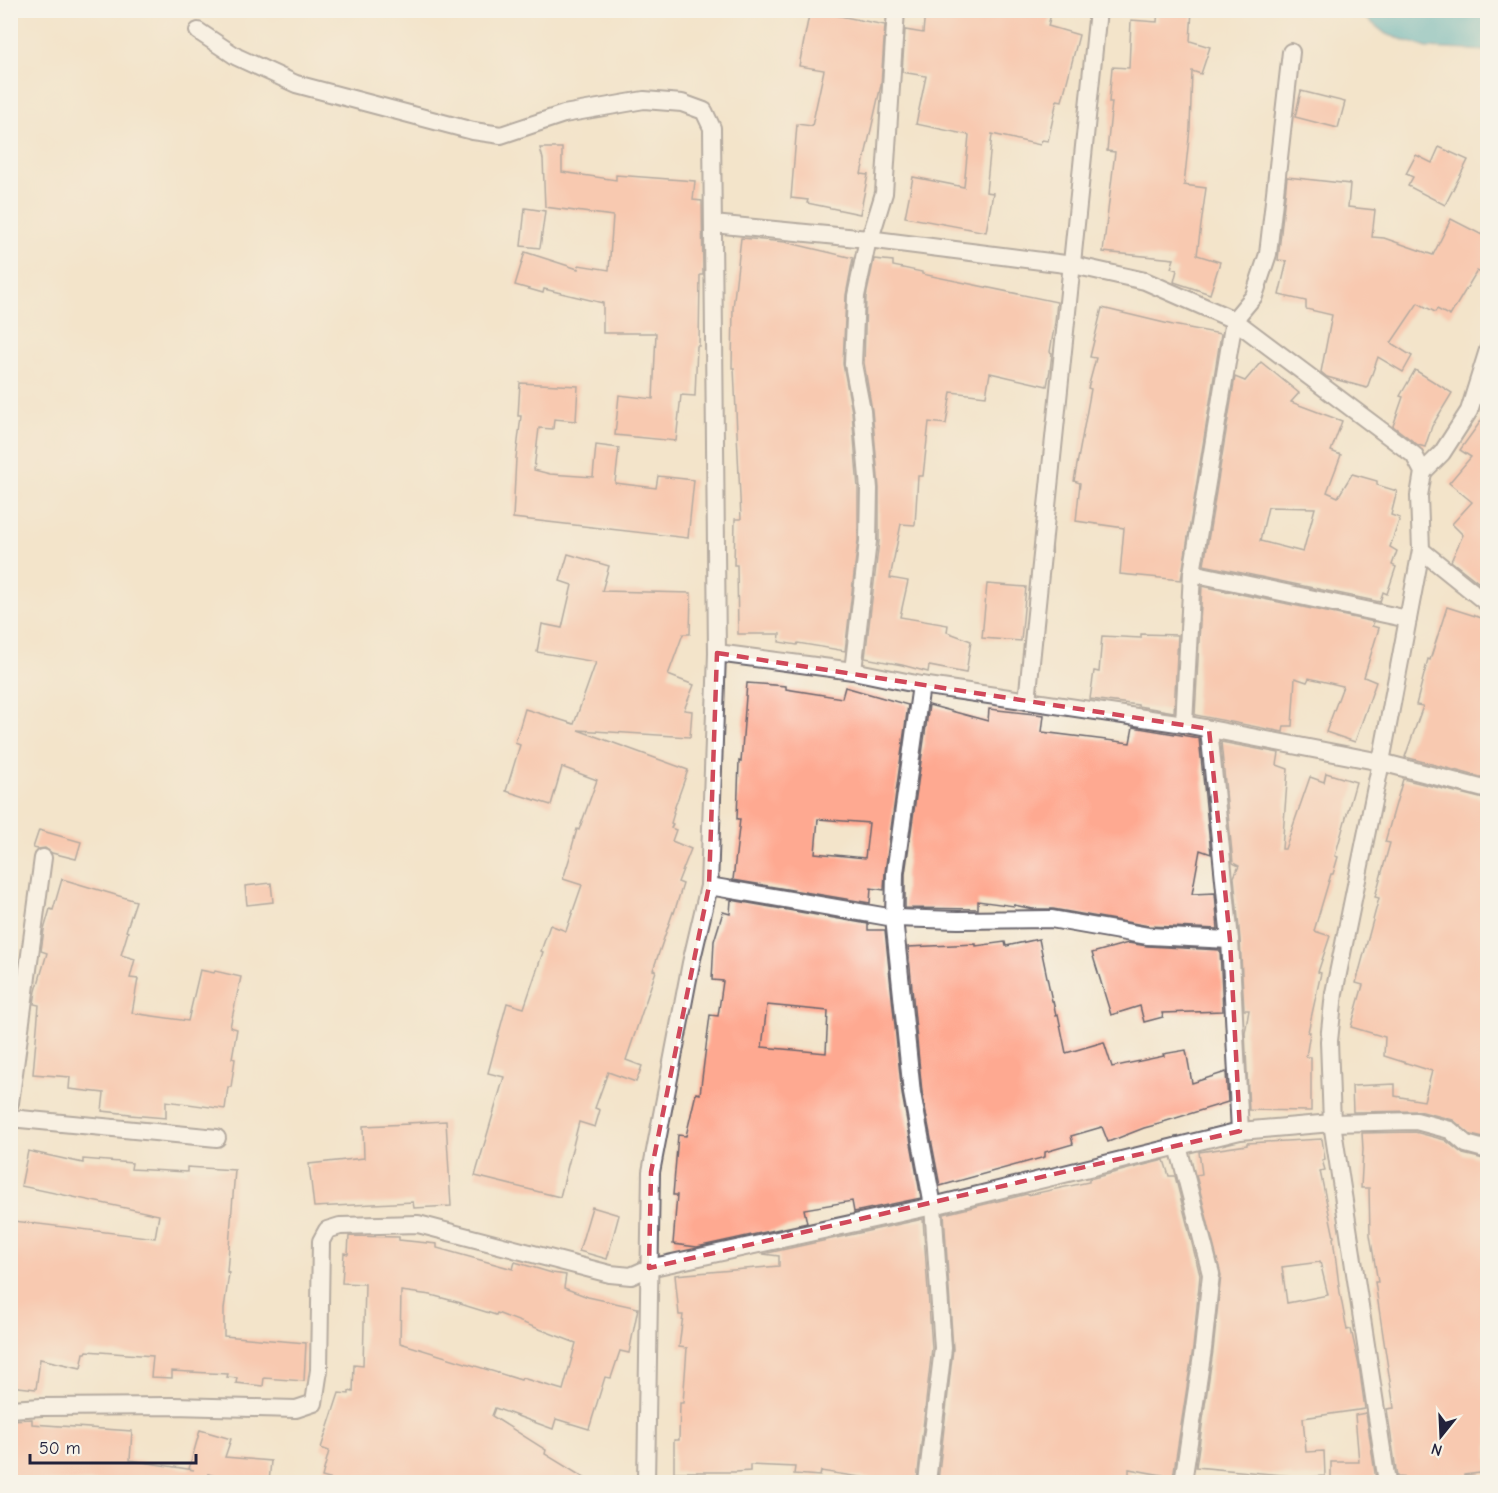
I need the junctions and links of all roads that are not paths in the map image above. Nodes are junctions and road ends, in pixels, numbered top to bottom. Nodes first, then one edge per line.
1 (896, 10) edge
2 (1098, 10) edge
3 (198, 31) dead end
4 (1291, 52) dead end
5 (713, 224) junction
6 (868, 239) junction
7 (1073, 265) junction
8 (1234, 320) junction
9 (1488, 350) edge
10 (1423, 472) junction
11 (1421, 550) junction
12 (1192, 573) junction
13 (1488, 604) edge
14 (1408, 619) junction
15 (717, 653) junction
16 (853, 671) junction
17 (921, 685) junction
18 (1027, 701) junction
19 (1184, 724) junction
20 (1209, 729) junction
21 (1381, 762) junction
22 (1488, 790) edge
23 (43, 858) dead end
24 (709, 886) junction
25 (894, 918) junction
26 (1230, 940) junction
27 (10, 1103) edge
28 (10, 1118) edge
29 (1332, 1123) junction
30 (1240, 1131) junction
31 (217, 1138) dead end
32 (1178, 1146) junction
33 (1488, 1150) edge
34 (933, 1206) junction
35 (649, 1268) junction
36 (10, 1409) edge
37 (646, 1482) edge
38 (927, 1482) edge
39 (1183, 1482) edge
40 (1387, 1482) edge

1 - 6 street
2 - 7 street
3 - 5 street
4 - 8 street
5 - 6 street
5 - 15 street
6 - 7 street
6 - 16 street
7 - 8 street
7 - 18 street
8 - 10 street
8 - 12 street
9 - 10 street
10 - 11 street
11 - 13 street
11 - 14 street
12 - 14 street
12 - 19 street
14 - 21 street
15 - 16 street
15 - 24 street
16 - 17 street
17 - 18 street
17 - 25 street
18 - 19 street
19 - 20 street
20 - 21 street
20 - 26 street
21 - 22 street
21 - 29 street
23 - 27 street
24 - 25 street
24 - 35 street
25 - 26 street
25 - 34 street
26 - 30 street
28 - 31 street
29 - 30 street
29 - 33 street
29 - 40 street
30 - 32 street
32 - 34 street
32 - 39 street
34 - 35 street
34 - 38 street
35 - 36 street
35 - 37 street

